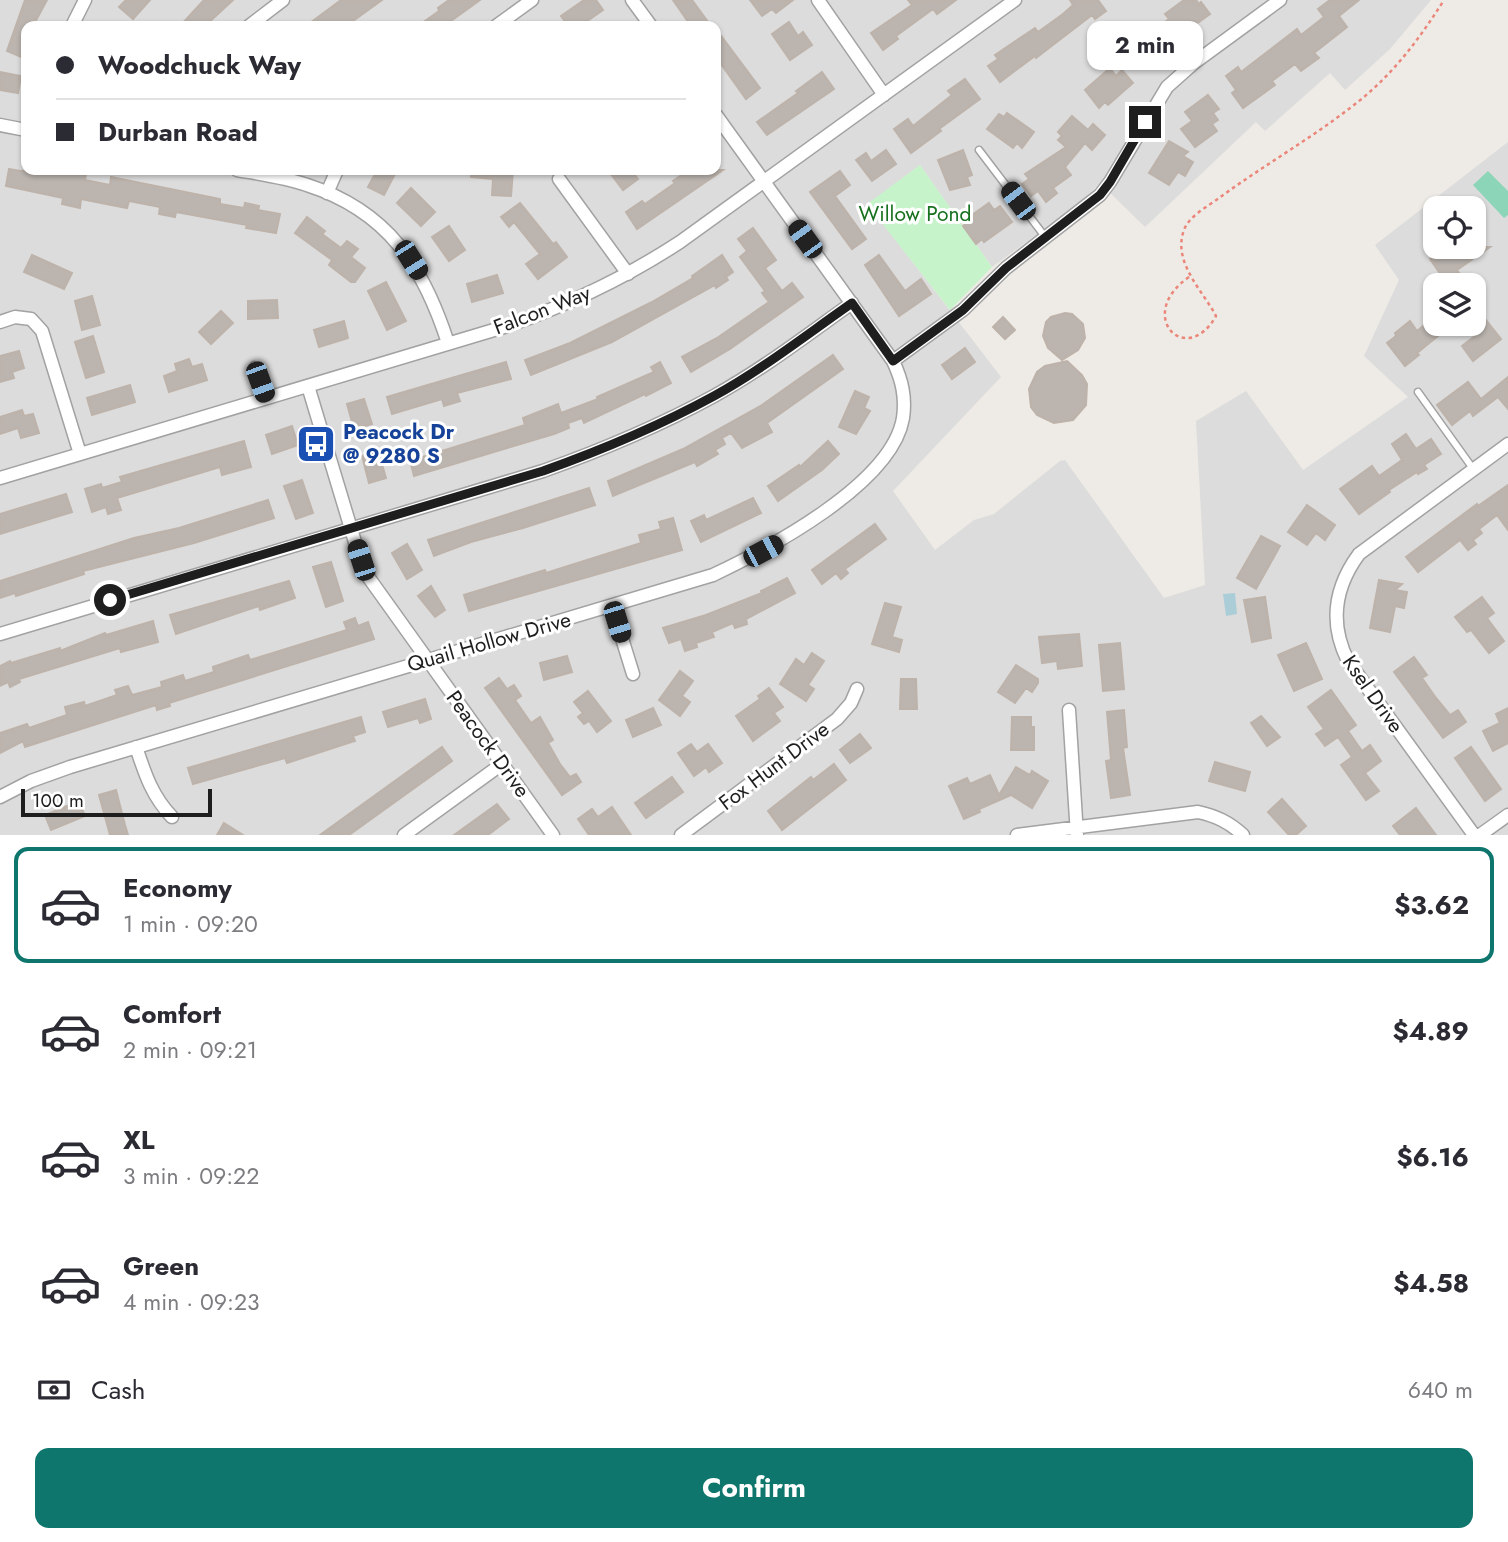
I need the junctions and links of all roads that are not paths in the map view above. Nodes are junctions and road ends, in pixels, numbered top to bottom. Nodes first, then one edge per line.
1 (85, 0) edge
2 (284, 0) edge
3 (532, 0) edge
4 (632, 0) edge
5 (818, 0) edge
6 (1014, 0) edge
7 (1280, 0) edge
8 (74, 21) edge
9 (256, 21) edge
10 (503, 21) edge
11 (647, 21) edge
12 (884, 96) junction
13 (721, 123) edge
14 (0, 125) edge
15 (21, 129) edge
16 (979, 150) dead end
17 (262, 175) edge
18 (335, 175) edge
19 (559, 179) dead end
20 (764, 182) junction
21 (327, 193) junction
22 (1046, 238) junction
23 (628, 274) junction
24 (852, 303) junction
25 (0, 323) edge
26 (448, 343) junction
27 (893, 361) junction
28 (254, 365) dead end
29 (308, 386) junction
30 (1418, 393) dead end
31 (266, 398) junction
32 (1508, 444) edge
33 (80, 454) junction
34 (1474, 470) junction
35 (0, 478) edge
36 (351, 528) junction
37 (612, 606) junction
38 (0, 634) edge
39 (428, 661) junction
40 (633, 674) dead end
41 (857, 689) dead end
42 (1069, 710) dead end
43 (136, 747) junction
44 (502, 764) junction
45 (0, 797) edge
46 (1508, 815) edge
47 (172, 817) dead end
48 (1077, 831) edge
49 (404, 835) edge
50 (553, 835) edge
51 (681, 835) edge
52 (1017, 835) edge
53 (1243, 835) edge
54 (1474, 835) edge
55 (1480, 835) edge

1 - 8 street
2 - 9 street
3 - 10 street
4 - 11 street
5 - 12 street
6 - 12 street, Falcon Way
7 - 22 street
12 - 20 street, Falcon Way
13 - 20 street, Quail Hollow Drive
14 - 15 street
16 - 22 lane
17 - 21 street
18 - 21 street
19 - 23 street
20 - 23 street, Falcon Way
20 - 24 street, Quail Hollow Drive
21 - 26 street
22 - 27 street
23 - 26 street, Falcon Way
24 - 27 street, Quail Hollow Drive
24 - 36 street
25 - 33 street
26 - 29 street, Falcon Way
27 - 37 street, Quail Hollow Drive
28 - 31 lane
29 - 31 street, Falcon Way
29 - 36 street, Peacock Drive
30 - 34 lane
31 - 33 street, Falcon Way
32 - 34 street, Ksel Drive
33 - 35 street, Falcon Way
34 - 54 street, Ksel Drive
36 - 38 street
36 - 39 street, Peacock Drive
37 - 39 street, Quail Hollow Drive
37 - 40 street
39 - 43 street, Quail Hollow Drive
39 - 44 street, Peacock Drive
41 - 51 street, Fox Hunt Drive
42 - 48 street
43 - 45 street, Quail Hollow Drive
43 - 47 street
44 - 49 street
44 - 50 street, Peacock Drive
46 - 55 street
48 - 52 street
48 - 53 street

